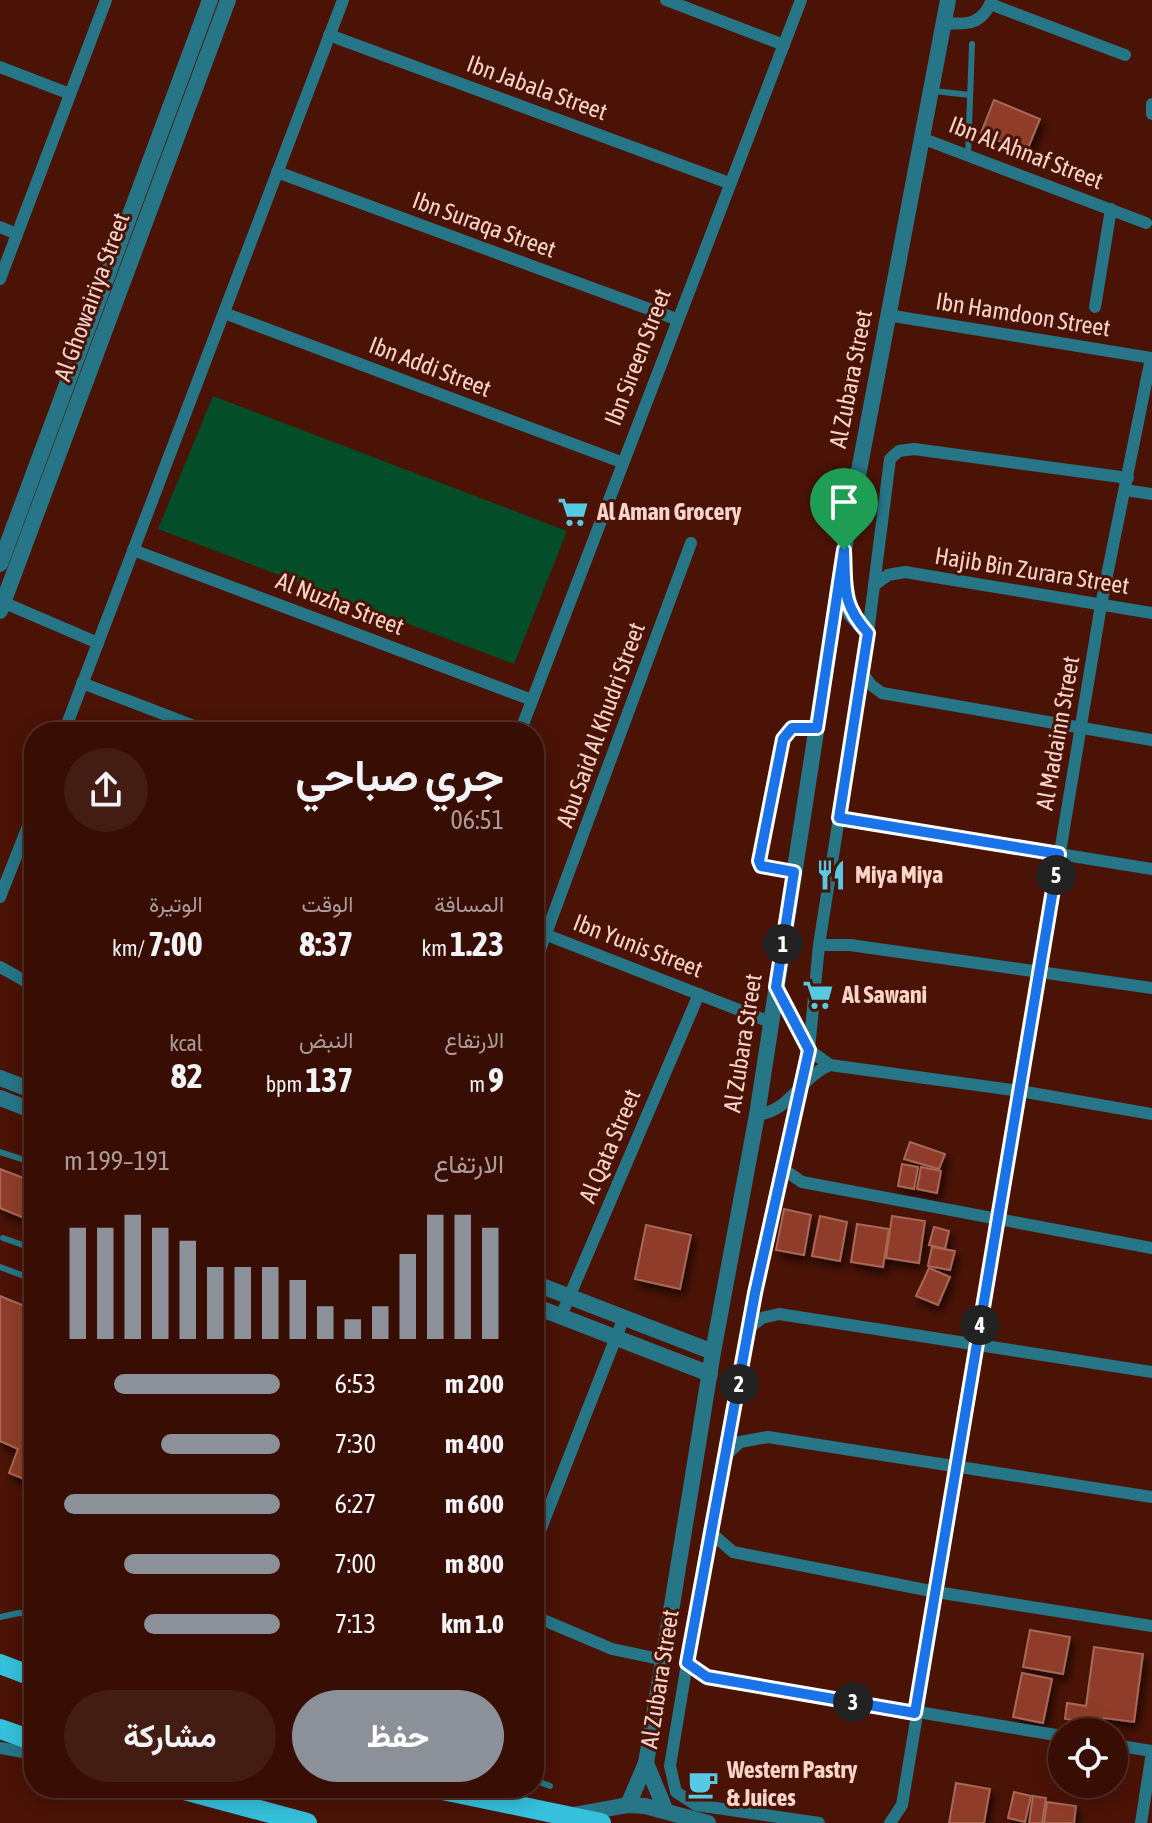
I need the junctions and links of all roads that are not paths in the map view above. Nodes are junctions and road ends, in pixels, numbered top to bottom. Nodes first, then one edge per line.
1 (106, 0) edge
2 (210, 0) edge
3 (228, 0) edge
4 (343, 0) edge
5 (666, 0) edge
6 (801, 0) edge
7 (948, 0) edge
8 (991, 2) edge
9 (945, 23) junction
10 (329, 35) junction
11 (972, 44) dead end
12 (784, 45) junction
13 (1125, 55) dead end
14 (0, 67) edge
15 (934, 91) junction
16 (70, 94) junction
17 (970, 95) junction
18 (1152, 104) edge
19 (1152, 114) edge
20 (924, 139) junction
21 (968, 155) junction
22 (277, 172) junction
23 (729, 183) junction
24 (1111, 209) junction
25 (1146, 223) dead end
26 (0, 227) edge
27 (17, 234) junction
28 (128, 243) junction
29 (0, 279) edge
30 (1095, 307) dead end
31 (224, 313) junction
32 (887, 315) junction
33 (676, 319) junction
34 (1152, 358) edge
35 (621, 462) junction
36 (1126, 484) junction
37 (1152, 494) edge
38 (691, 543) dead end
39 (133, 550) junction
40 (844, 550) junction
41 (878, 551) junction
42 (5, 560) edge
43 (905, 572) junction
44 (874, 585) junction
45 (1, 605) edge
46 (1101, 605) junction
47 (1152, 613) edge
48 (868, 633) junction
49 (98, 643) junction
50 (861, 671) junction
51 (82, 683) junction
52 (532, 700) junction
53 (68, 722) edge
54 (184, 722) edge
55 (524, 722) edge
56 (817, 728) junction
57 (1081, 728) junction
58 (1152, 740) edge
59 (839, 818) junction
60 (24, 840) edge
61 (1059, 854) junction
62 (1152, 869) edge
63 (794, 872) junction
64 (0, 897) edge
65 (544, 922) edge
66 (544, 934) edge
67 (819, 945) junction
68 (0, 967) edge
69 (1040, 970) junction
70 (0, 977) edge
71 (24, 982) edge
72 (24, 983) edge
73 (776, 987) junction
74 (1152, 988) edge
75 (699, 994) junction
76 (770, 1022) junction
77 (809, 1050) junction
78 (830, 1065) junction
79 (0, 1078) edge
80 (801, 1086) junction
81 (24, 1087) edge
82 (1020, 1091) junction
83 (0, 1098) edge
84 (24, 1107) edge
85 (1152, 1114) edge
86 (757, 1115) junction
87 (0, 1152) edge
88 (24, 1160) edge
89 (783, 1169) junction
90 (998, 1219) junction
91 (3, 1238) dead end
92 (24, 1245) edge
93 (1152, 1248) edge
94 (0, 1267) edge
95 (24, 1276) edge
96 (544, 1287) edge
97 (755, 1293) junction
98 (569, 1296) junction
99 (544, 1310) edge
100 (779, 1314) junction
101 (561, 1316) junction
102 (624, 1317) junction
103 (749, 1328) junction
104 (615, 1337) junction
105 (977, 1343) junction
106 (713, 1352) junction
107 (1152, 1372) edge
108 (710, 1374) junction
109 (726, 1455) junction
110 (957, 1466) junction
111 (1152, 1497) edge
112 (544, 1520) edge
113 (709, 1531) junction
114 (733, 1552) junction
115 (703, 1570) junction
116 (936, 1592) junction
117 (24, 1614) edge
118 (0, 1617) edge
119 (544, 1620) edge
120 (1152, 1626) edge
121 (664, 1660) junction
122 (687, 1663) junction
123 (0, 1664) edge
124 (24, 1673) edge
125 (915, 1713) junction
126 (0, 1729) edge
127 (1048, 1734) edge
128 (24, 1737) edge
129 (1128, 1747) edge
130 (0, 1748) edge
131 (1152, 1751) edge
132 (24, 1752) edge
133 (646, 1763) junction
134 (544, 1784) edge
135 (550, 1786) dead end
136 (214, 1798) edge
137 (478, 1798) edge
138 (503, 1798) edge
139 (628, 1805) junction
140 (524, 1808) junction
141 (665, 1809) junction
142 (563, 1816) junction
143 (307, 1823) edge
144 (601, 1823) edge
145 (708, 1823) edge
146 (819, 1823) edge
147 (890, 1823) edge
148 (1141, 1823) edge

1 - 16 street
2 - 28 street, Al Ghowairiya Street
3 - 28 street, Al Ghowairiya Street
4 - 10 street
5 - 12 street
6 - 12 street, Ibn Sireen Street
7 - 9 street, Al Zubara Street
8 - 9 street
8 - 13 street
9 - 15 street, Al Zubara Street
10 - 22 street
10 - 23 street, Ibn Jabala Street
11 - 17 lane
12 - 23 street, Ibn Sireen Street
14 - 16 street
15 - 17 lane
15 - 20 street, Al Zubara Street
16 - 27 street
17 - 21 lane
18 - 19 street
20 - 21 street, Ibn Al Ahnaf Street
20 - 32 street, Al Zubara Street
21 - 24 street, Ibn Al Ahnaf Street
22 - 31 street
22 - 33 street, Ibn Suraqa Street
23 - 33 street, Ibn Sireen Street
24 - 25 street, Ibn Al Ahnaf Street
24 - 30 street, Ibn Al Ahnaf Street
26 - 27 street
27 - 29 street
28 - 42 street, Al Ghowairiya Street
31 - 35 street, Ibn Addi Street
31 - 39 street
32 - 34 street, Ibn Hamdoon Street
32 - 40 street, Al Zubara Street
33 - 35 street, Ibn Sireen Street
34 - 36 street, Al Madainn Street
35 - 52 street, Ibn Sireen Street
36 - 37 street
36 - 41 street, Al Zubara Street
36 - 46 street, Al Madainn Street
38 - 65 street, Abu Said Al Khudri Street
39 - 49 street
39 - 52 street, Al Nuzha Street
40 - 48 street
40 - 56 street, Al Zubara Street
41 - 43 street, Hajib Bin Zurara Street
41 - 44 street, Al Zubara Street
42 - 45 street, Al Ghowairiya Street
43 - 44 street, Hajib Bin Zurara Street
43 - 46 street, Hajib Bin Zurara Street
44 - 48 street, Al Zubara Street
45 - 49 street
46 - 47 street, Hajib Bin Zurara Street
46 - 57 street, Al Madainn Street
48 - 50 street, Al Zubara Street
49 - 51 street
50 - 57 street
50 - 59 street, Al Zubara Street
51 - 53 street
51 - 54 street
52 - 55 street, Ibn Sireen Street
56 - 63 street, Al Zubara Street
56 - 63 lane
57 - 58 street
57 - 61 street, Al Madainn Street
59 - 61 street
59 - 67 street, Al Zubara Street
60 - 64 street
61 - 62 street
61 - 69 street, Al Madainn Street
63 - 73 street, Al Zubara Street
66 - 75 street, Ibn Yunis Street
67 - 69 street
67 - 77 street, Al Zubara Street
68 - 71 street
69 - 74 street
69 - 82 street, Al Madainn Street
70 - 72 street
73 - 76 street, Al Zubara Street
73 - 77 street
75 - 76 street, Ibn Yunis Street
75 - 98 street, Al Qata Street
76 - 86 street, Al Zubara Street
77 - 78 street
77 - 80 street, Al Zubara Street
78 - 80 street
78 - 82 street
79 - 81 street
80 - 86 street
80 - 89 street, Al Zubara Street
82 - 85 street
82 - 90 street, Al Madainn Street
83 - 84 street
86 - 106 street, Al Zubara Street
87 - 88 lane
89 - 90 street
89 - 97 street, Al Zubara Street
90 - 93 street
90 - 105 street, Al Madainn Street
91 - 92 lane
94 - 95 lane
96 - 98 street
97 - 100 street
97 - 103 street, Al Zubara Street
98 - 101 street, Al Qata Street
98 - 102 street
99 - 101 street
100 - 103 street
100 - 105 street
101 - 104 street
102 - 104 street
102 - 106 street
103 - 109 street, Al Zubara Street
104 - 108 street
104 - 112 street
105 - 107 street
105 - 110 street, Al Madainn Street
106 - 108 street, Al Zubara Street
108 - 121 street, Al Zubara Street
109 - 110 street
109 - 113 street, Al Zubara Street
110 - 111 street
110 - 116 street, Al Madainn Street
113 - 114 street
113 - 115 street, Al Zubara Street
114 - 115 street
114 - 116 street
115 - 122 street, Al Zubara Street
116 - 120 street
116 - 125 street, Al Madainn Street
117 - 118 lane
119 - 121 street
121 - 133 street, Al Zubara Street
122 - 125 street
122 - 146 street, Al Zubara Street
123 - 124 main road
125 - 127 street
125 - 147 street, Al Madainn Street
126 - 128 main road
129 - 131 street
130 - 132 street
131 - 148 street
133 - 139 street, Al Zubara Street
133 - 141 street, Al Zubara Street
134 - 135 lane
136 - 143 main road
137 - 140 main road
138 - 140 lane
139 - 141 street
139 - 142 street
140 - 142 main road
141 - 145 street
142 - 144 main road

